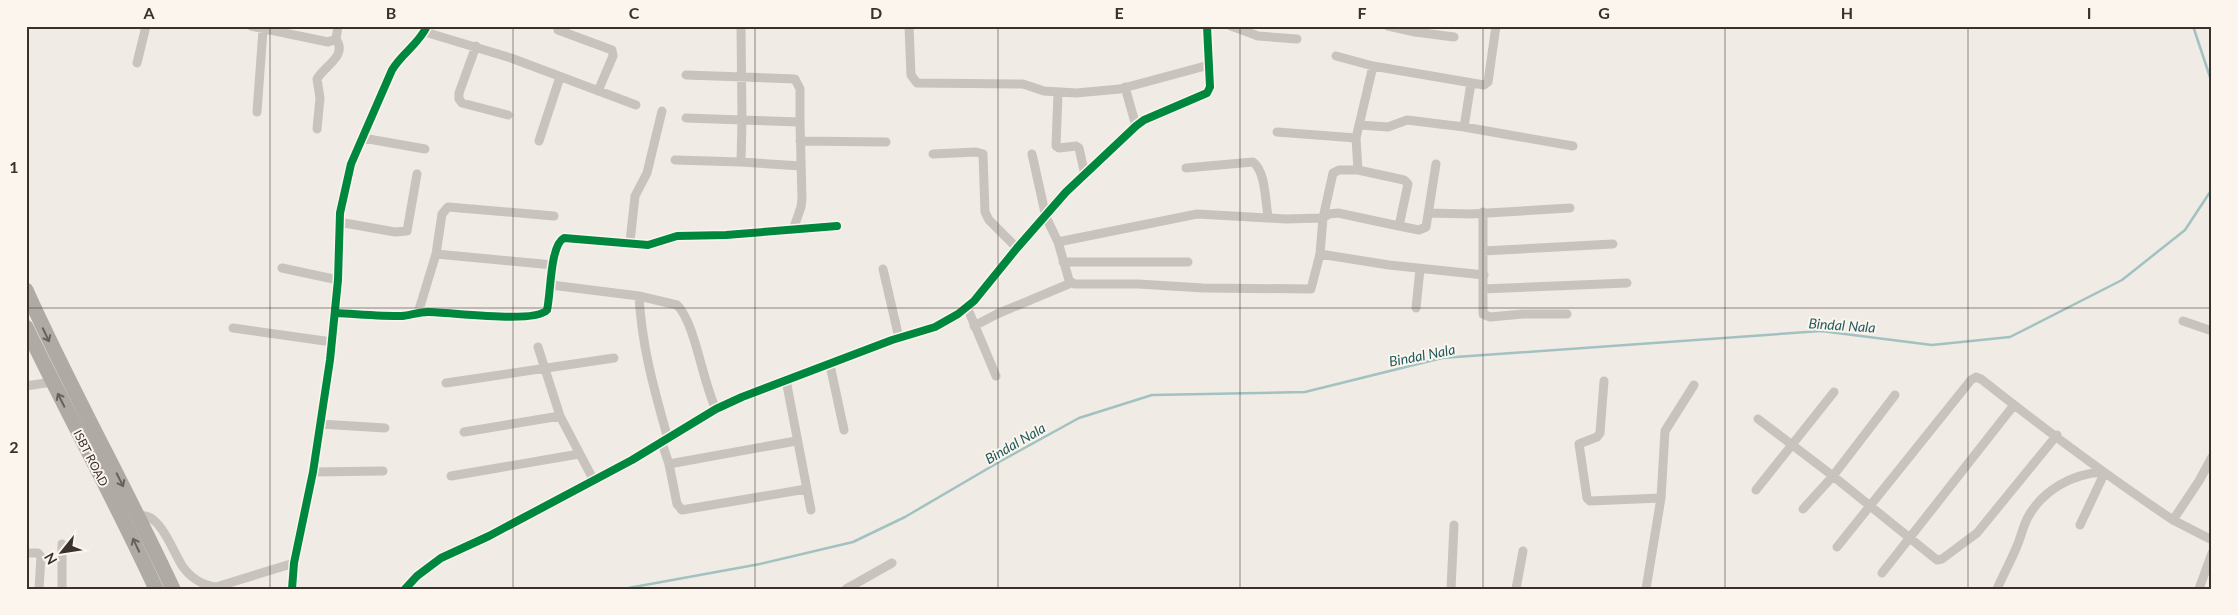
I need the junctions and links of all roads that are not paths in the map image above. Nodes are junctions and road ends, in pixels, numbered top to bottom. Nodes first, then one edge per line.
1 (146, 26) edge
2 (251, 26) edge
3 (338, 26) edge
4 (741, 26) edge
5 (909, 26) edge
6 (1207, 26) edge
7 (1231, 26) edge
8 (1388, 26) edge
9 (1496, 26) edge
10 (426, 29) edge
11 (264, 30) junction
12 (558, 30) dead end
13 (1454, 37) dead end
14 (336, 39) junction
15 (1297, 39) dead end
16 (476, 46) junction
17 (1336, 56) dead end
18 (137, 63) dead end
19 (1210, 65) junction
20 (1374, 66) junction
21 (686, 75) dead end
22 (560, 77) junction
23 (743, 78) junction
24 (1471, 83) junction
25 (1125, 88) junction
26 (598, 91) junction
27 (1058, 93) junction
28 (636, 105) dead end
29 (257, 112) dead end
30 (662, 112) dead end
31 (508, 115) dead end
32 (686, 118) dead end
33 (742, 120) junction
34 (800, 122) junction
35 (1360, 125) junction
36 (1136, 126) junction
37 (1464, 127) junction
38 (316, 130) dead end
39 (1277, 132) dead end
40 (363, 138) junction
41 (1356, 138) junction
42 (539, 141) dead end
43 (800, 141) junction
44 (886, 142) dead end
45 (1573, 146) dead end
46 (425, 149) dead end
47 (933, 154) dead end
48 (1032, 154) dead end
49 (675, 160) dead end
50 (741, 162) junction
51 (1436, 164) dead end
52 (801, 166) junction
53 (1186, 168) dead end
54 (1358, 170) junction
55 (417, 174) dead end
56 (1085, 175) junction
57 (1570, 208) dead end
58 (1483, 212) junction
59 (1429, 213) junction
60 (554, 216) dead end
61 (1268, 216) junction
62 (1046, 217) junction
63 (1323, 218) junction
64 (339, 222) junction
65 (837, 226) dead end
66 (1399, 226) junction
67 (793, 230) junction
68 (630, 242) junction
69 (1058, 242) junction
70 (1613, 244) dead end
71 (1017, 248) junction
72 (1483, 251) junction
73 (436, 254) junction
74 (1320, 254) junction
75 (1063, 262) junction
76 (1188, 262) dead end
77 (553, 265) junction
78 (282, 268) dead end
79 (883, 269) dead end
80 (1420, 269) junction
81 (1484, 275) junction
82 (338, 280) junction
83 (1071, 283) junction
84 (1627, 283) dead end
85 (551, 285) junction
86 (1483, 289) junction
87 (26, 290) edge
88 (639, 296) junction
89 (968, 307) junction
90 (1416, 308) dead end
91 (336, 313) junction
92 (418, 313) junction
93 (1567, 314) dead end
94 (2183, 321) dead end
95 (974, 326) junction
96 (26, 327) edge
97 (233, 328) dead end
98 (2212, 331) edge
99 (899, 338) junction
100 (332, 342) junction
101 (538, 347) dead end
102 (614, 358) dead end
103 (830, 365) junction
104 (545, 370) junction
105 (996, 376) dead end
106 (786, 380) junction
107 (1604, 381) dead end
108 (52, 382) junction
109 (446, 382) dead end
110 (1694, 385) dead end
111 (26, 386) edge
112 (1834, 392) dead end
113 (1896, 395) dead end
114 (2014, 405) junction
115 (716, 409) junction
116 (560, 416) junction
117 (1758, 419) dead end
118 (320, 424) junction
119 (385, 428) dead end
120 (844, 430) dead end
121 (464, 432) dead end
122 (2057, 435) junction
123 (665, 441) junction
124 (796, 441) junction
125 (1790, 445) junction
126 (580, 454) junction
127 (2212, 457) edge
128 (669, 464) junction
129 (383, 471) dead end
130 (313, 472) junction
131 (2103, 473) junction
132 (451, 476) dead end
133 (1832, 476) junction
134 (593, 479) junction
135 (806, 489) junction
136 (1756, 490) dead end
137 (1661, 498) junction
138 (1870, 507) junction
139 (1803, 509) dead end
140 (811, 510) dead end
141 (139, 515) junction
142 (2173, 520) junction
143 (125, 522) junction
144 (1454, 525) dead end
145 (2080, 525) dead end
146 (1909, 539) junction
147 (2212, 540) edge
148 (62, 544) dead end
149 (1837, 547) dead end
150 (1523, 550) dead end
151 (2212, 553) edge
152 (26, 554) edge
153 (294, 563) junction
154 (892, 563) dead end
155 (1882, 573) dead end
156 (39, 589) edge
157 (62, 589) edge
158 (156, 589) edge
159 (173, 589) edge
160 (292, 589) edge
161 (405, 589) edge
162 (846, 589) edge
163 (1451, 589) edge
164 (1516, 589) edge
165 (1646, 589) edge
166 (1997, 589) edge
167 (2199, 589) edge

1 - 18 street
2 - 11 street
3 - 14 street
4 - 23 street
5 - 27 street
6 - 19 street
7 - 15 street
8 - 13 street
9 - 24 street
10 - 16 street
10 - 40 street
11 - 14 street
11 - 29 street
12 - 26 street
14 - 38 street
16 - 22 street
16 - 31 street
17 - 20 street
19 - 25 street
19 - 36 street
20 - 24 street
20 - 35 street
21 - 23 street
22 - 26 street
22 - 42 street
23 - 33 street
23 - 34 street
24 - 37 street
25 - 27 street
25 - 36 street
26 - 28 street
27 - 56 street
30 - 68 street
32 - 33 street
33 - 34 street
33 - 50 street
34 - 43 street
35 - 37 street
35 - 41 street
36 - 56 street
37 - 45 street
39 - 41 street
40 - 46 street
40 - 64 street
41 - 54 street
43 - 44 street
43 - 52 street
47 - 71 street
48 - 62 street
49 - 50 street
50 - 52 street
51 - 59 street
52 - 67 street
53 - 61 street
54 - 63 street
54 - 66 street
55 - 64 street
56 - 62 street
57 - 58 street
58 - 59 street
58 - 72 street
59 - 66 street
60 - 73 street
61 - 63 street
61 - 69 street
62 - 69 street
62 - 71 street
63 - 66 street
63 - 74 street
64 - 82 street
65 - 67 street
67 - 68 street
68 - 77 street
69 - 75 street
70 - 72 street
71 - 89 street
72 - 81 street
73 - 77 street
73 - 92 street
74 - 80 street
74 - 83 street
75 - 76 street
75 - 83 street
77 - 85 street
78 - 82 street
79 - 99 street
80 - 81 street
80 - 90 street
81 - 86 street
82 - 91 street
83 - 95 street
84 - 86 street
85 - 88 street
85 - 92 street
86 - 93 street
87 -> 141 highway
88 - 115 street
88 - 123 street
89 - 95 street
89 - 99 street
91 - 92 street
91 - 100 street
94 - 98 street
95 - 105 street
96 - 108 highway, ISBT ROAD
97 - 100 street
99 - 103 street
100 - 118 street
101 - 104 street
102 - 104 street
103 - 106 street
103 - 120 street
104 - 109 street
104 - 116 street
106 - 115 street
106 - 124 street
107 - 137 street
108 - 111 street
143 -> 108 highway, ISBT ROAD
110 - 137 street
112 - 125 street
113 - 133 street
114 - 122 street
114 - 138 street
114 - 146 street
115 - 123 street
116 - 121 street
116 - 126 street
117 - 125 street
118 - 119 street
118 - 130 street
122 - 131 street
122 - 146 street
123 - 128 street
123 - 134 street
124 - 128 street
124 - 135 street
125 - 133 street
125 - 136 street
126 - 132 street
126 - 134 street
127 - 142 street
128 - 135 street
129 - 130 street
130 - 153 street
131 - 142 street
131 - 145 street
131 - 166 street
133 - 138 street
133 - 139 street
134 - 161 street
135 - 140 street
137 - 165 street
138 - 146 street
138 - 149 street
141 - 143 street
141 - 153 street
141 - 159 highway
142 - 147 street
158 -> 143 highway, ISBT ROAD
144 - 163 street
146 - 155 street
148 - 157 street
150 - 164 street
151 - 167 street
152 - 156 street
153 - 160 street
154 - 162 street

